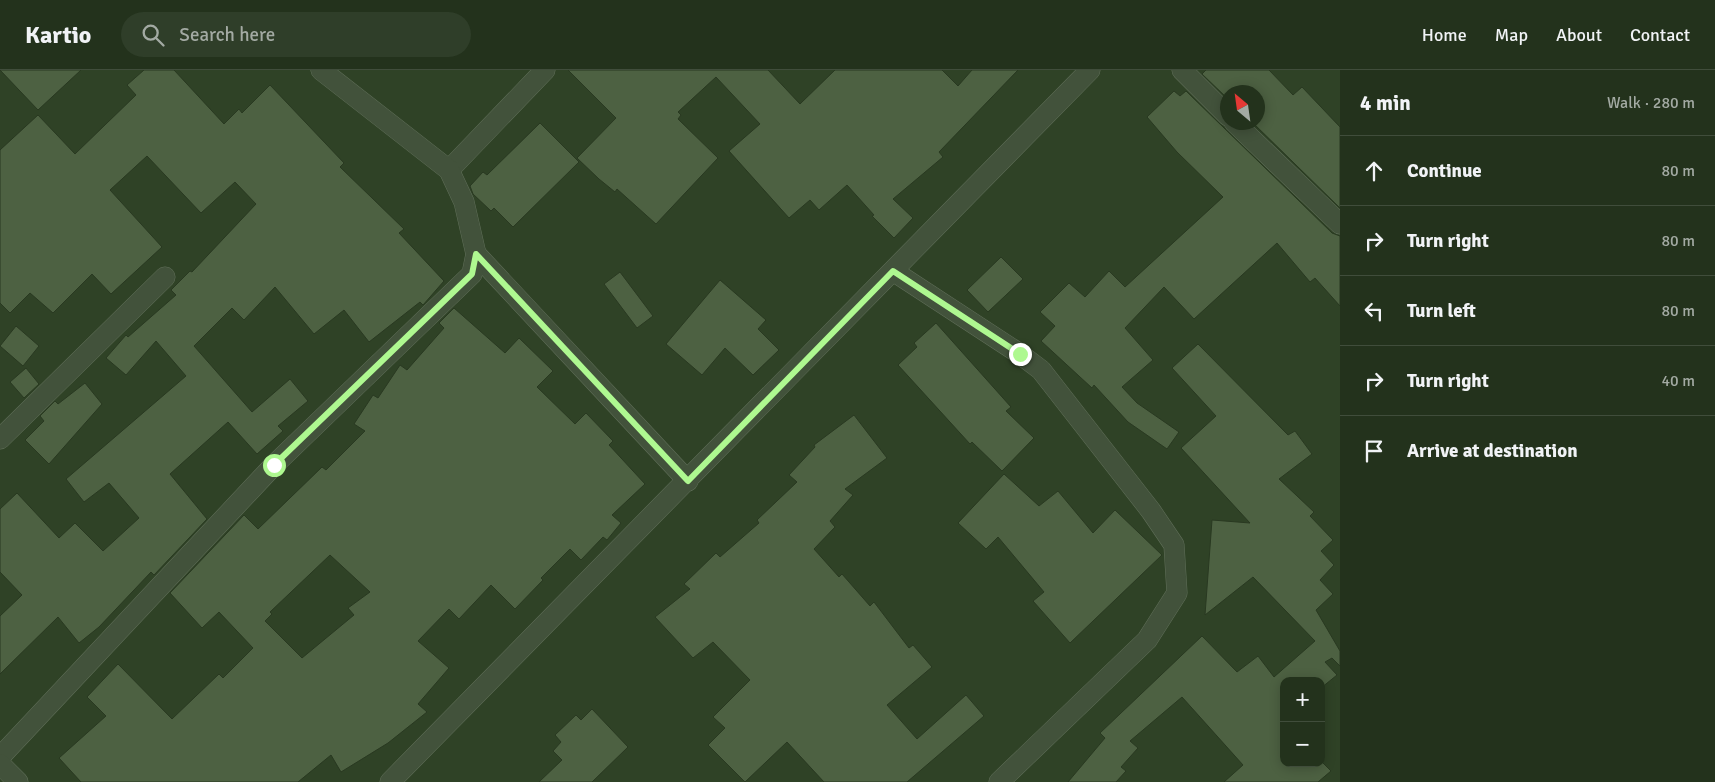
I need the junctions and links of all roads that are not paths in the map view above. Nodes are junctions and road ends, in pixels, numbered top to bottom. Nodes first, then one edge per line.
1 (321, 70) edge
2 (545, 70) edge
3 (1090, 70) edge
4 (1182, 70) edge
5 (1220, 108) edge
6 (1242, 130) edge
7 (449, 170) junction
8 (1340, 224) edge
9 (476, 254) junction
10 (893, 271) junction
11 (165, 277) dead end
12 (0, 439) edge
13 (688, 481) junction
14 (0, 757) edge
15 (0, 764) edge
16 (18, 782) edge
17 (390, 782) edge
18 (999, 782) edge

1 - 7 street
2 - 7 street
3 - 10 street
4 - 5 street
6 - 8 street
7 - 9 street
9 - 13 street
9 - 14 street
10 - 13 street
10 - 18 street
11 - 12 street
13 - 17 street
15 - 16 street

